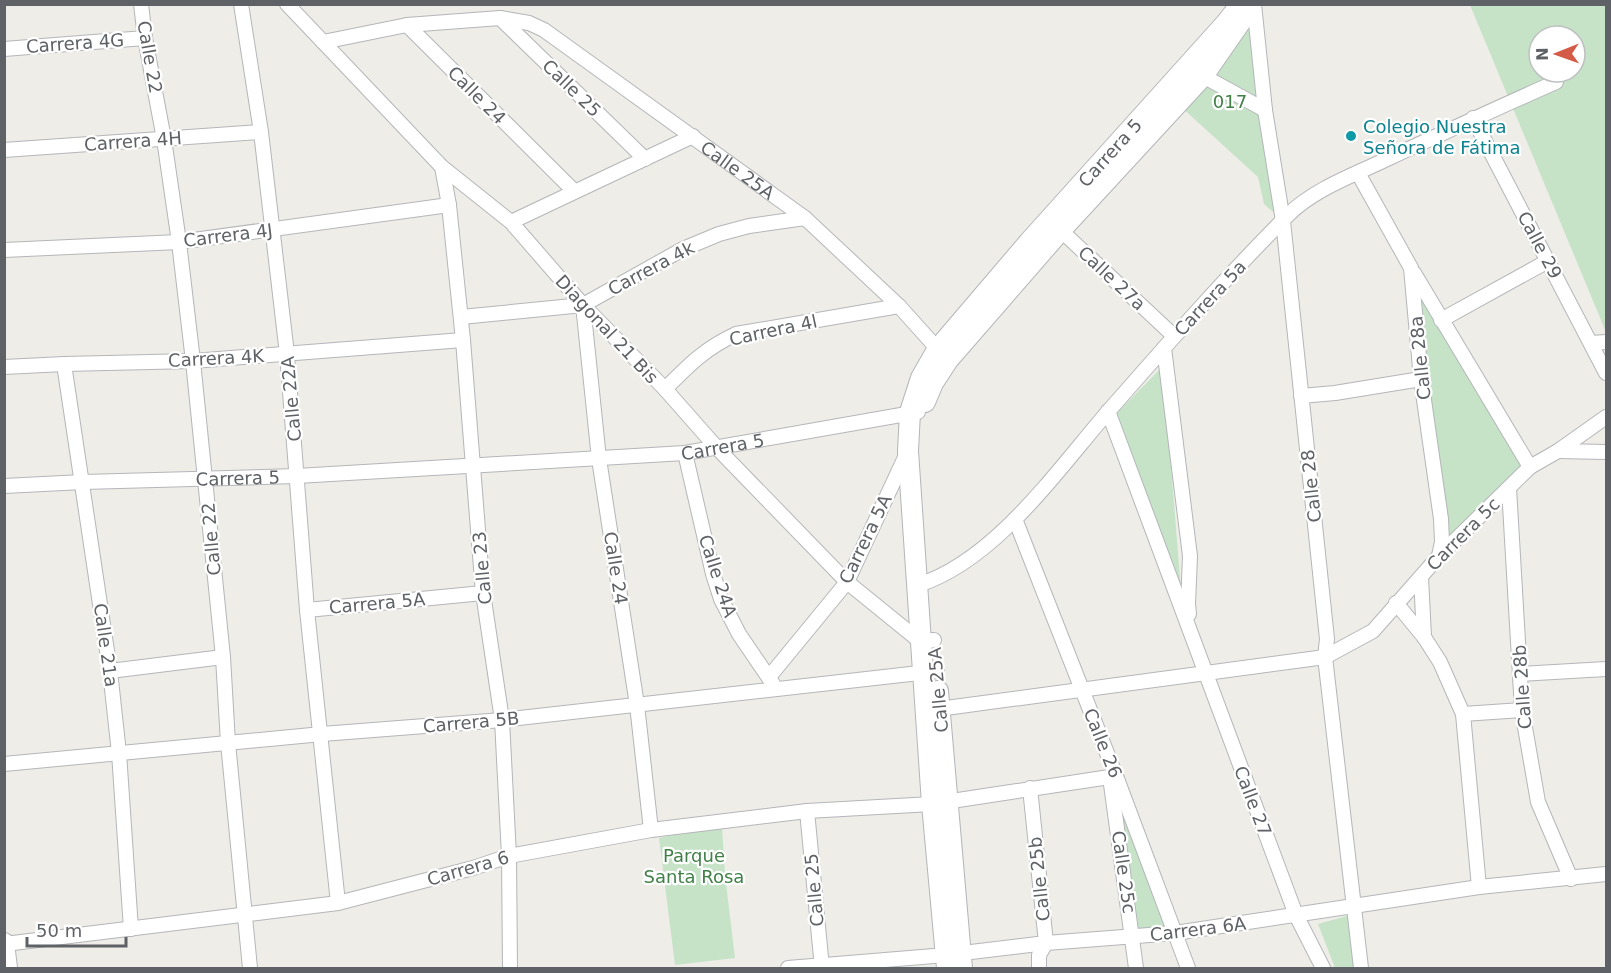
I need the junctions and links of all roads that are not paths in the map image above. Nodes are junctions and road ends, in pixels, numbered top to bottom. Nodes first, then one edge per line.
1 (141, 4) edge
2 (241, 4) edge
3 (287, 4) edge
4 (1241, 4) edge
5 (1253, 4) edge
6 (500, 18) junction
7 (407, 25) junction
8 (145, 38) junction
9 (323, 42) junction
10 (4, 49) edge
11 (1203, 76) junction
12 (1551, 84) edge
13 (1264, 110) junction
14 (1473, 118) junction
15 (261, 132) junction
16 (693, 136) junction
17 (164, 139) junction
18 (4, 150) edge
19 (645, 159) junction
20 (442, 167) junction
21 (1358, 173) junction
22 (574, 191) junction
23 (449, 205) junction
24 (805, 218) junction
25 (1284, 221) junction
26 (511, 222) junction
27 (1055, 225) junction
28 (273, 230) junction
29 (179, 242) junction
30 (4, 250) edge
31 (1548, 261) junction
32 (1411, 268) junction
33 (583, 305) junction
34 (898, 306) junction
35 (461, 317) junction
36 (1441, 320) junction
37 (1174, 336) junction
38 (463, 340) junction
39 (1606, 342) edge
40 (1591, 343) junction
41 (1164, 348) junction
42 (287, 354) junction
43 (943, 355) junction
44 (193, 361) junction
45 (64, 364) junction
46 (4, 367) edge
47 (1606, 373) edge
48 (1421, 379) junction
49 (665, 389) junction
50 (1301, 396) junction
51 (1108, 411) junction
52 (915, 412) junction
53 (1606, 417) edge
54 (717, 448) junction
55 (908, 451) junction
56 (1558, 451) junction
57 (1606, 452) edge
58 (685, 453) junction
59 (599, 459) junction
60 (473, 467) junction
61 (1530, 467) junction
62 (297, 476) junction
63 (206, 479) junction
64 (82, 482) junction
65 (4, 486) edge
66 (1509, 488) junction
67 (1015, 519) junction
68 (1439, 556) junction
69 (1421, 577) junction
70 (847, 582) junction
71 (923, 583) junction
72 (483, 593) junction
73 (1396, 603) junction
74 (307, 610) junction
75 (1191, 630) junction
76 (1424, 637) junction
77 (928, 641) junction
78 (223, 657) junction
79 (1325, 657) junction
80 (1606, 669) edge
81 (110, 671) junction
82 (930, 671) junction
83 (1206, 674) junction
84 (1521, 674) junction
85 (772, 683) junction
86 (1082, 691) junction
87 (637, 705) junction
88 (933, 710) junction
89 (1522, 710) junction
90 (1463, 714) junction
91 (502, 720) junction
92 (322, 734) junction
93 (228, 742) junction
94 (119, 753) junction
95 (4, 764) edge
96 (1113, 776) junction
97 (1030, 788) junction
98 (940, 803) junction
99 (807, 811) junction
100 (651, 830) junction
101 (508, 856) junction
102 (1606, 874) edge
103 (1571, 879) junction
104 (1479, 887) junction
105 (338, 903) junction
106 (1354, 905) junction
107 (246, 915) junction
108 (1296, 915) junction
109 (131, 929) junction
110 (1175, 933) junction
111 (1133, 936) junction
112 (1046, 943) junction
113 (4, 944) edge
114 (954, 961) edge
115 (821, 967) edge
116 (7, 969) edge
117 (250, 969) edge
118 (510, 969) edge
119 (788, 969) edge
120 (1039, 969) edge
121 (1136, 969) edge
122 (1188, 969) edge
123 (1323, 969) edge
124 (1361, 969) edge

1 - 8 street, Calle 22
2 - 15 street, Calle 22A
3 - 9 street, Diagonal 21 Bis
4 - 27 street, Carrera 5
5 - 11 street, Carrera 5
5 - 13 street, Calle 28
6 - 7 street, Calle 25A
6 - 16 street, Calle 25A
6 - 19 street, Calle 25
7 - 9 street, Calle 25A
7 - 22 street, Calle 24
8 - 10 street, Carrera 4G
8 - 17 street, Calle 22
9 - 20 street, Diagonal 21 Bis
11 - 13 street
11 - 27 street, Carrera 5
12 - 14 street, Carrera 5a
13 - 25 street, Calle 28
14 - 21 street, Carrera 5a
14 - 31 street, Calle 29
15 - 17 street, Carrera 4H
15 - 28 street, Calle 22A
16 - 19 street
16 - 24 street, Calle 25A
17 - 18 street, Carrera 4H
17 - 29 street, Calle 22
19 - 22 street
20 - 23 street, Calle 23
20 - 26 street, Diagonal 21 Bis
21 - 25 street, Carrera 5a
21 - 32 street, Calle 28a
22 - 26 street
23 - 28 street, Carrera 4J
23 - 35 street, Calle 23
24 - 33 street, Carrera 4k
24 - 34 street, Calle 25A
25 - 37 street, Carrera 5a
25 - 50 street, Calle 28
26 - 33 street, Diagonal 21 Bis
27 - 37 street, Calle 27a
27 - 43 street, Carrera 5
28 - 29 street, Carrera 4J
28 - 42 street, Calle 22A
29 - 30 street, Carrera 4J
29 - 44 street, Calle 22
31 - 36 street
31 - 40 street, Calle 29
32 - 36 street
32 - 48 street, Calle 28a
33 - 35 street, Carrera 4k
33 - 49 street, Diagonal 21 Bis
33 - 59 street, Calle 24
34 - 43 street, Calle 25A
34 - 49 street, Carrera 4l
35 - 38 street, Calle 23
36 - 61 street
37 - 41 street, Carrera 5a
38 - 42 street, Carrera 4K
38 - 60 street, Calle 23
39 - 40 street
40 - 47 street, Calle 29
41 - 51 street, Carrera 5a
41 - 75 street, Calle 27
42 - 44 street, Carrera 4K
42 - 62 street, Calle 22A
43 - 52 street, Carrera 5
44 - 45 street, Carrera 4K
44 - 63 street, Calle 22
45 - 46 street, Carrera 4K
45 - 64 street, Calle 21a
48 - 50 street
48 - 68 street, Calle 28a
49 - 54 street, Diagonal 21 Bis
50 - 79 street, Calle 28
51 - 67 street, Carrera 5a
51 - 75 street, Calle 27
52 - 54 street, Carrera 5
52 - 55 street, Calle 25A
52 - 71 street, Calle 25A
53 - 56 street, Carrera 5c
54 - 58 street, Carrera 5
54 - 70 street, Diagonal 21 Bis
55 - 70 street, Carrera 5A
55 - 71 street, Calle 25A
56 - 57 street
56 - 61 street, Carrera 5c
58 - 59 street, Carrera 5
58 - 85 street, Calle 24A
59 - 60 street, Carrera 5
59 - 87 street, Calle 24
60 - 62 street, Carrera 5
60 - 72 street, Calle 23
61 - 66 street, Carrera 5c
62 - 63 street, Carrera 5
62 - 74 street, Calle 22A
63 - 64 street, Carrera 5
63 - 78 street, Calle 22
64 - 65 street, Carrera 5
64 - 81 street, Calle 21a
66 - 68 street, Carrera 5c
66 - 84 street, Calle 28b
67 - 71 street, Carrera 5a
67 - 86 street, Calle 26
68 - 69 street, Carrera 5c
69 - 73 street, Carrera 5c
69 - 76 street
70 - 77 street, Diagonal 21 Bis
70 - 85 street, Carrera 5A
71 - 77 street, Calle 25A
72 - 74 street, Carrera 5A
72 - 91 street, Calle 23
73 - 76 street
73 - 79 street, Carrera 5c
74 - 92 street, Calle 22A
75 - 83 street, Calle 27
76 - 90 street
77 - 82 street, Calle 25A
78 - 81 street
78 - 93 street, Calle 22
79 - 83 street
79 - 106 street, Calle 28
80 - 84 street
81 - 94 street, Calle 21a
82 - 85 street, Carrera 5B
82 - 88 street, Calle 25A
83 - 86 street
83 - 108 street, Calle 27
84 - 89 street, Calle 28b
85 - 87 street, Carrera 5B
86 - 88 street
86 - 96 street, Calle 26
87 - 91 street, Carrera 5B
87 - 100 street, Calle 24
88 - 98 street, Calle 25A
89 - 90 street
89 - 103 street, Calle 28b
90 - 104 street
91 - 92 street, Carrera 5B
91 - 101 street, Calle 23
92 - 93 street, Carrera 5B
92 - 105 street, Calle 22A
93 - 94 street, Carrera 5B
93 - 107 street, Calle 22
94 - 95 street, Carrera 5B
94 - 109 street, Calle 21a
96 - 97 street, Carrera 6
96 - 110 street, Calle 26
96 - 111 street, Calle 25c
97 - 98 street, Carrera 6
97 - 112 street, Calle 25b
98 - 99 street, Carrera 6
98 - 114 street, Calle 25A
99 - 100 street, Carrera 6
99 - 115 street, Calle 25
100 - 101 street, Carrera 6
101 - 105 street, Carrera 6
101 - 118 street, Calle 23
102 - 103 street, Carrera 6A
103 - 104 street, Carrera 6A
104 - 106 street, Carrera 6A
105 - 107 street, Carrera 6
106 - 108 street, Carrera 6A
106 - 124 street, Calle 28
107 - 109 street, Carrera 6
107 - 117 street, Calle 22
108 - 110 street, Carrera 6A
108 - 123 street, Calle 27
109 - 113 street, Carrera 6
110 - 111 street, Carrera 6A
110 - 122 street, Calle 26
111 - 112 street, Carrera 6A
111 - 121 street, Calle 25c
112 - 114 street, Carrera 6A
112 - 120 street, Calle 25b
113 - 116 street
114 - 115 street, Carrera 6A
115 - 119 street, Carrera 6A

